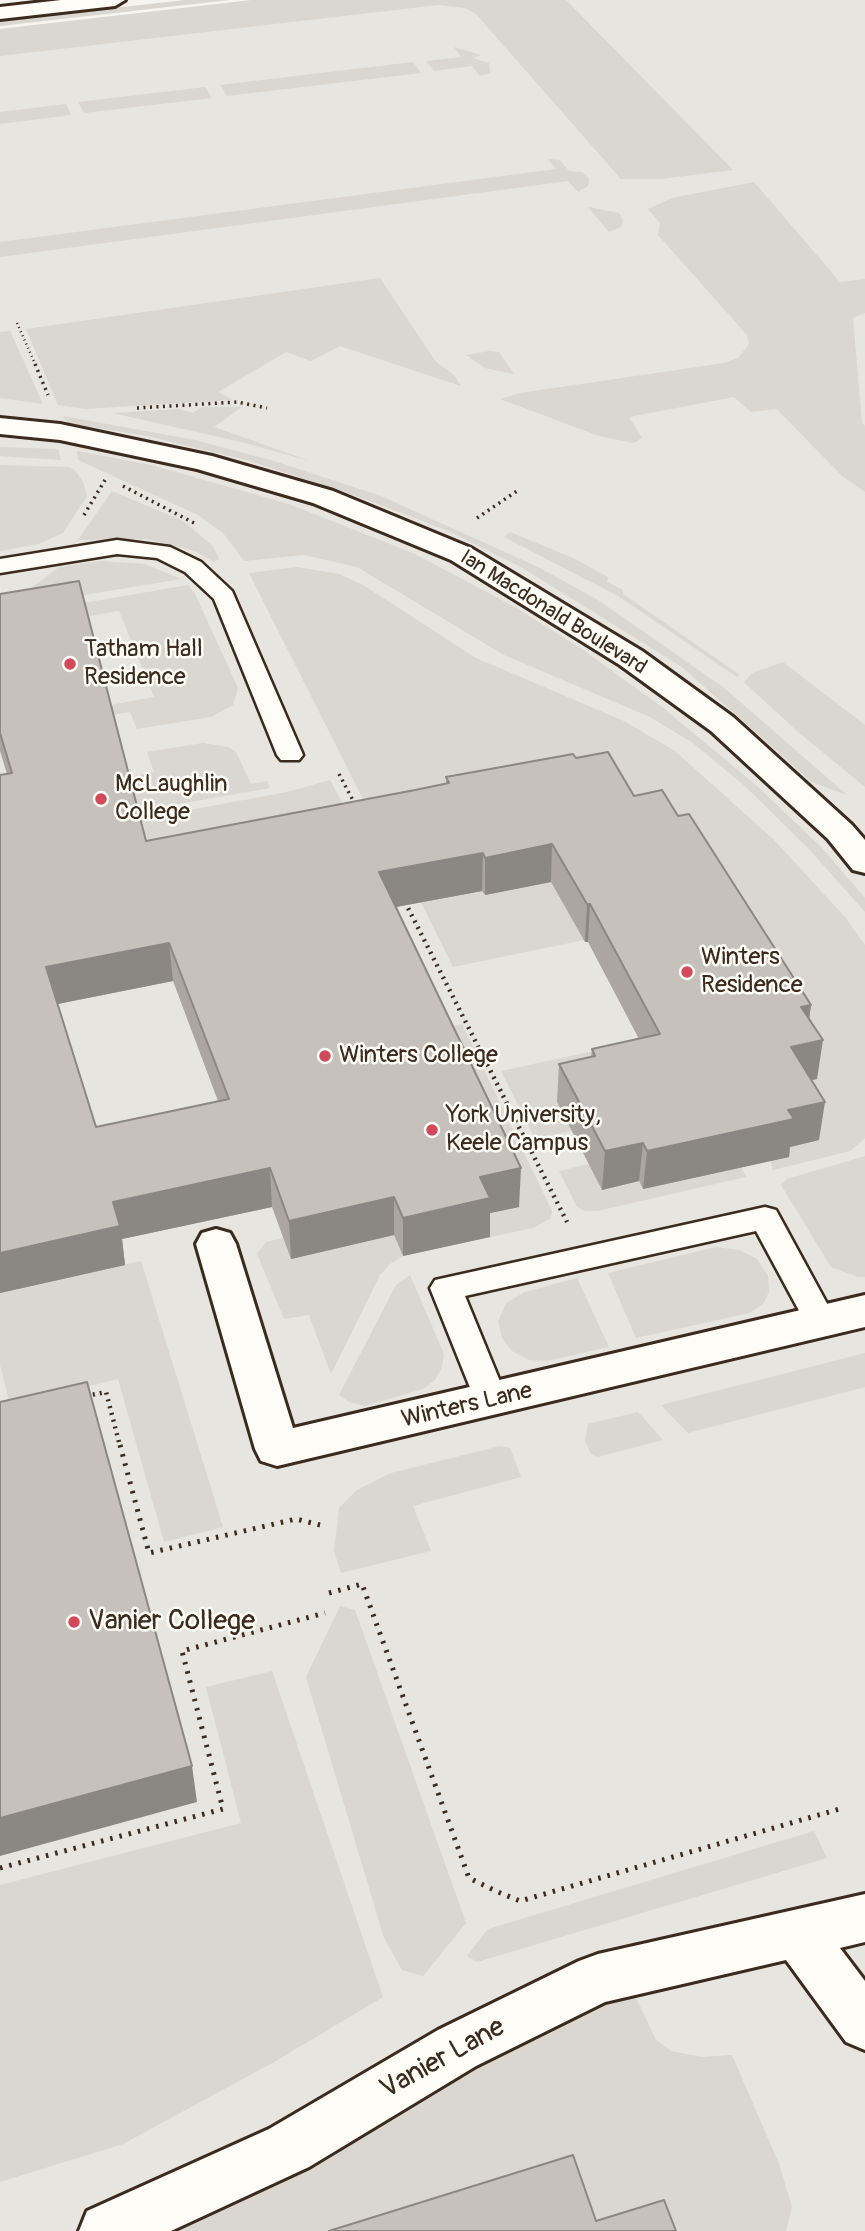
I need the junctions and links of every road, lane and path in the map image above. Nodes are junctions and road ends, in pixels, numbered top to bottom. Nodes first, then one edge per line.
1 (115, 0) edge
2 (0, 13) edge
3 (17, 323) dead end
4 (50, 400) dead end
5 (126, 408) dead end
6 (267, 408) dead end
7 (7, 428) edge
8 (94, 473) dead end
9 (517, 491) dead end
10 (80, 521) dead end
11 (488, 524) dead end
12 (0, 566) edge
13 (290, 755) dead end
14 (339, 774) dead end
15 (357, 808) edge
16 (865, 862) edge
17 (401, 894) edge
18 (570, 1228) dead end
19 (216, 1244) dead end
20 (865, 1311) edge
21 (821, 1322) junction
22 (83, 1397) edge
23 (491, 1401) junction
24 (320, 1525) dead end
25 (329, 1593) dead end
26 (325, 1613) dead end
27 (843, 1808) dead end
28 (0, 1868) edge
29 (865, 1918) edge
30 (797, 1933) junction
31 (865, 2024) edge
32 (107, 2231) edge

1 - 2 street
3 - 4 path
5 - 6 path
7 - 16 street, Ian Macdonald Boulevard
8 - 10 path
9 - 11 path
12 - 13 lane
14 - 15 path
17 - 18 path
19 - 23 street, Winters Lane
20 - 21 street, Winters Lane
21 - 23 street, Winters Lane
21 - 23 lane
22 - 24 path
25 - 27 path
26 - 28 path
29 - 30 street, Vanier Lane
30 - 31 street
30 - 32 street, Vanier Lane

